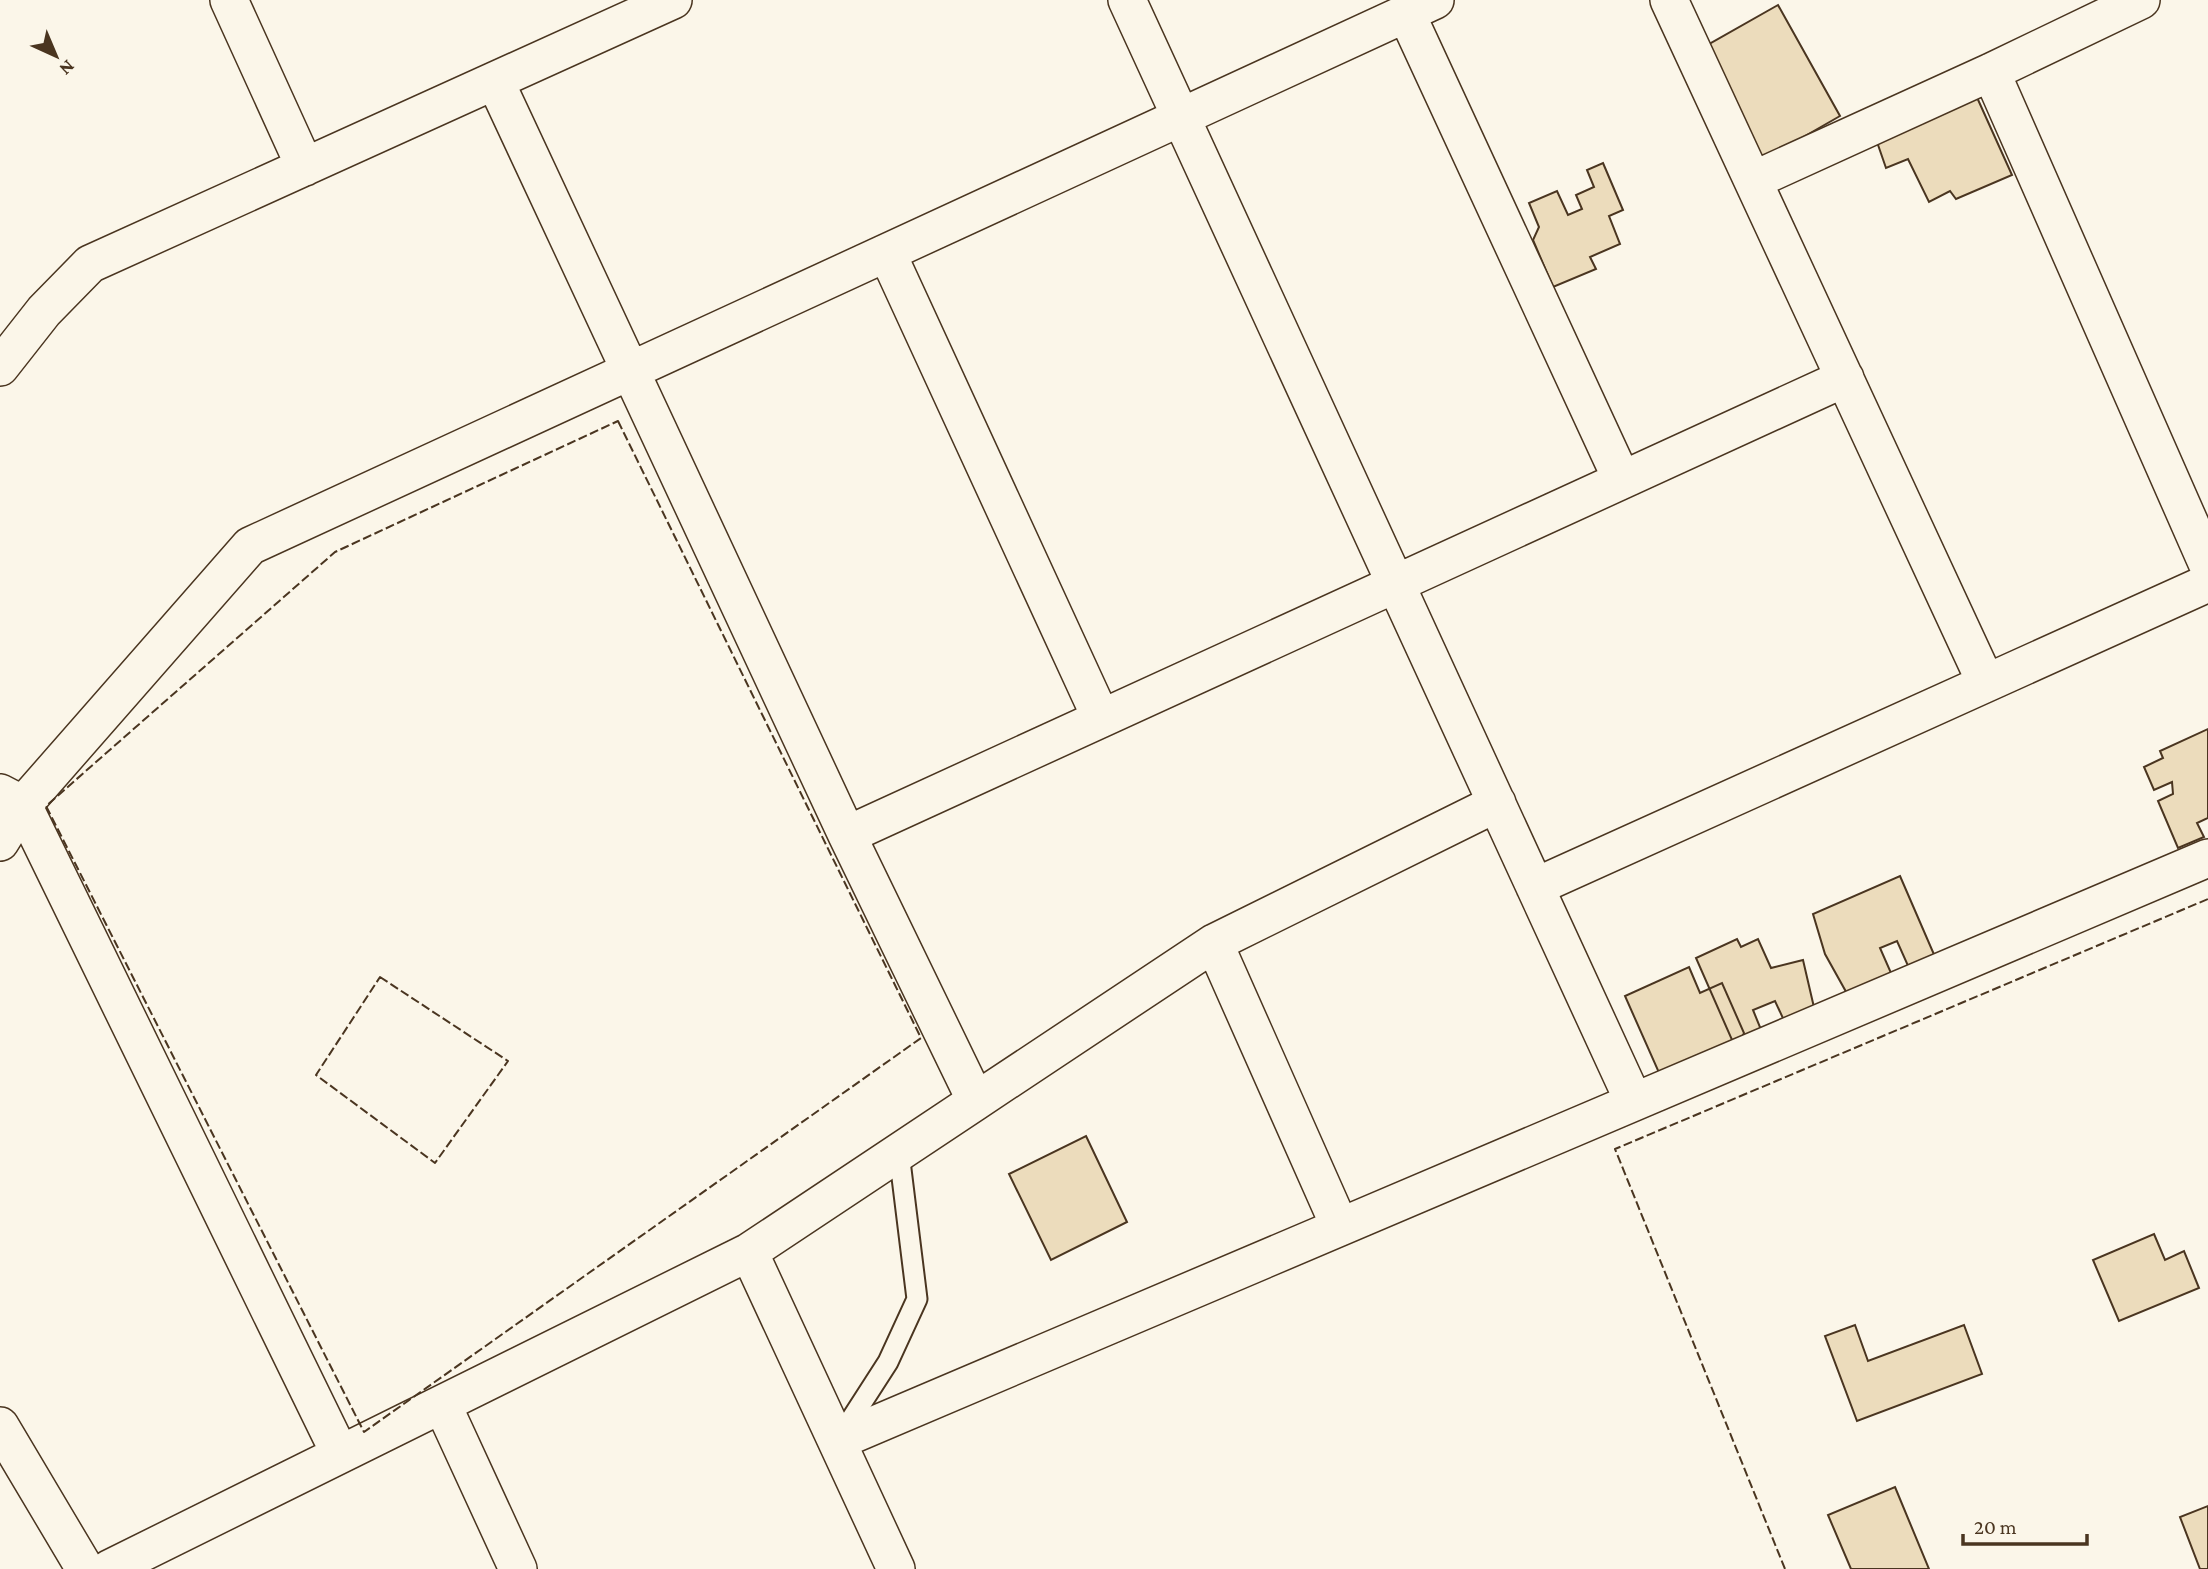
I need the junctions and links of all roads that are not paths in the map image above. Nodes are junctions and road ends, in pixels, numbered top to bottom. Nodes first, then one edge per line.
1 (229, 0) edge
2 (674, 0) edge
3 (1127, 0) edge
4 (1669, 0) edge
5 (2141, 0) edge
6 (1420, 7) edge
7 (1991, 72) junction
8 (495, 81) junction
9 (1181, 117) junction
10 (305, 167) junction
11 (1754, 180) junction
12 (887, 253) junction
13 (0, 367) edge
14 (632, 370) junction
15 (1845, 378) junction
16 (1622, 480) junction
17 (2208, 565) edge
18 (1396, 583) junction
19 (2208, 583) edge
20 (1986, 683) junction
21 (1101, 718) junction
22 (12, 799) edge
23 (1497, 803) junction
24 (847, 835) junction
25 (0, 842) edge
26 (2208, 858) edge
27 (1535, 887) junction
28 (1214, 943) junction
29 (976, 1101) junction
30 (1634, 1102) junction
31 (899, 1153) junction
32 (1340, 1227) junction
33 (749, 1252) junction
34 (443, 1404) junction
35 (0, 1426) edge
36 (837, 1441) junction
37 (340, 1454) junction
38 (85, 1569) edge
39 (108, 1569) edge
40 (518, 1569) edge
41 (896, 1569) edge

1 - 10 street
2 - 8 street
3 - 9 street
4 - 11 street
5 - 7 street
6 - 9 street
6 - 16 street
7 - 11 street
7 - 17 street
8 - 10 street
8 - 14 street
9 - 12 street
9 - 18 street
10 - 13 street
11 - 15 street
12 - 14 street
12 - 21 street
14 - 22 street
14 - 24 street
15 - 16 street
15 - 20 street
16 - 18 street
18 - 21 street
18 - 23 street
19 - 20 street
20 - 27 street
21 - 24 street
22 - 25 street
22 - 37 street
23 - 27 street
23 - 28 street
24 - 29 street
26 - 30 street
27 - 30 street
28 - 29 street
28 - 32 street
29 - 31 street
30 - 32 street
31 - 33 street
31 - 36 lane
32 - 36 street
33 - 34 street
33 - 36 street
34 - 37 street
34 - 40 street
35 - 38 street
36 - 41 street
37 - 39 street

